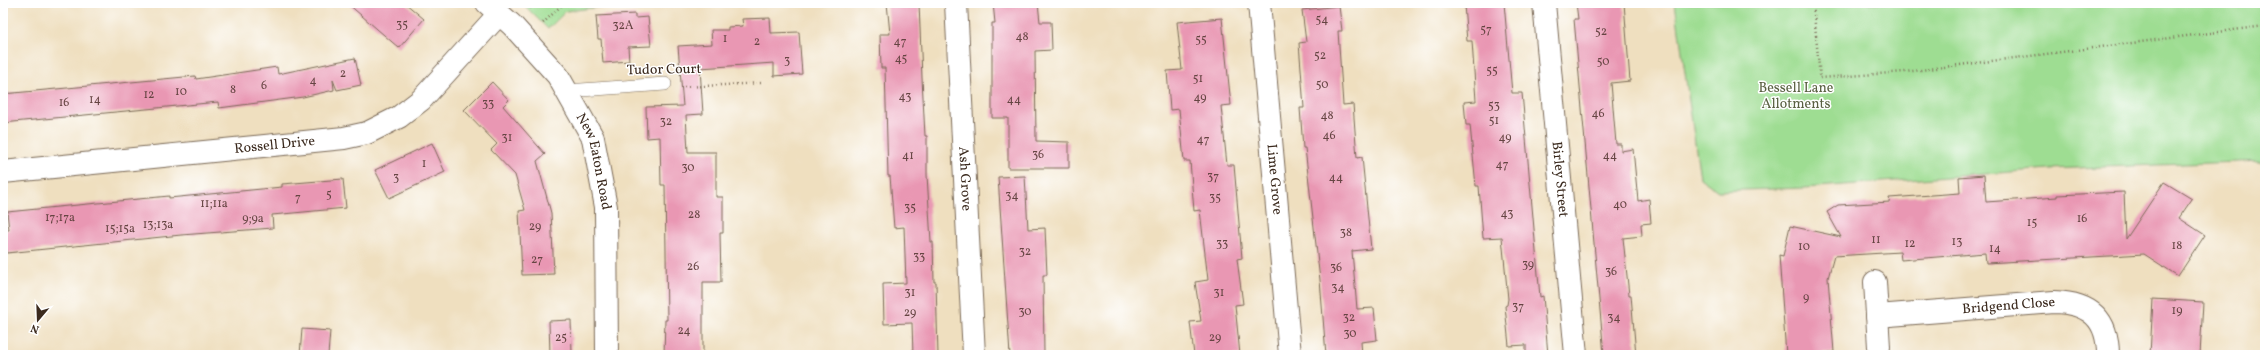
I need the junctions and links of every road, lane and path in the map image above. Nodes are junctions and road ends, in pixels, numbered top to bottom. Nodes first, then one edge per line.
1 (956, 3) edge
2 (1259, 3) edge
3 (1544, 3) edge
4 (1813, 3) edge
5 (493, 8) edge
6 (2265, 26) edge
7 (762, 83) dead end
8 (665, 84) joint
9 (567, 91) junction
10 (3, 172) edge
11 (1875, 282) dead end
12 (1877, 316) junction
13 (1879, 348) dead end
14 (261, 351) dead end
15 (260, 355) edge
16 (607, 355) edge
17 (974, 355) edge
18 (1290, 355) edge
19 (1576, 355) edge
20 (2108, 355) edge

1 - 17 street, Ash Grove
2 - 18 street, Lime Grove
3 - 19 street, Birley Street
4 - 6 path
5 - 9 street, New Eaton Road
5 - 10 street, Rossell Drive
7 - 8 path, Tudor Court
8 - 9 lane, Tudor Court
9 - 16 street, New Eaton Road
11 - 12 street
12 - 13 street
12 - 20 street, Bridgend Close
14 - 15 path

